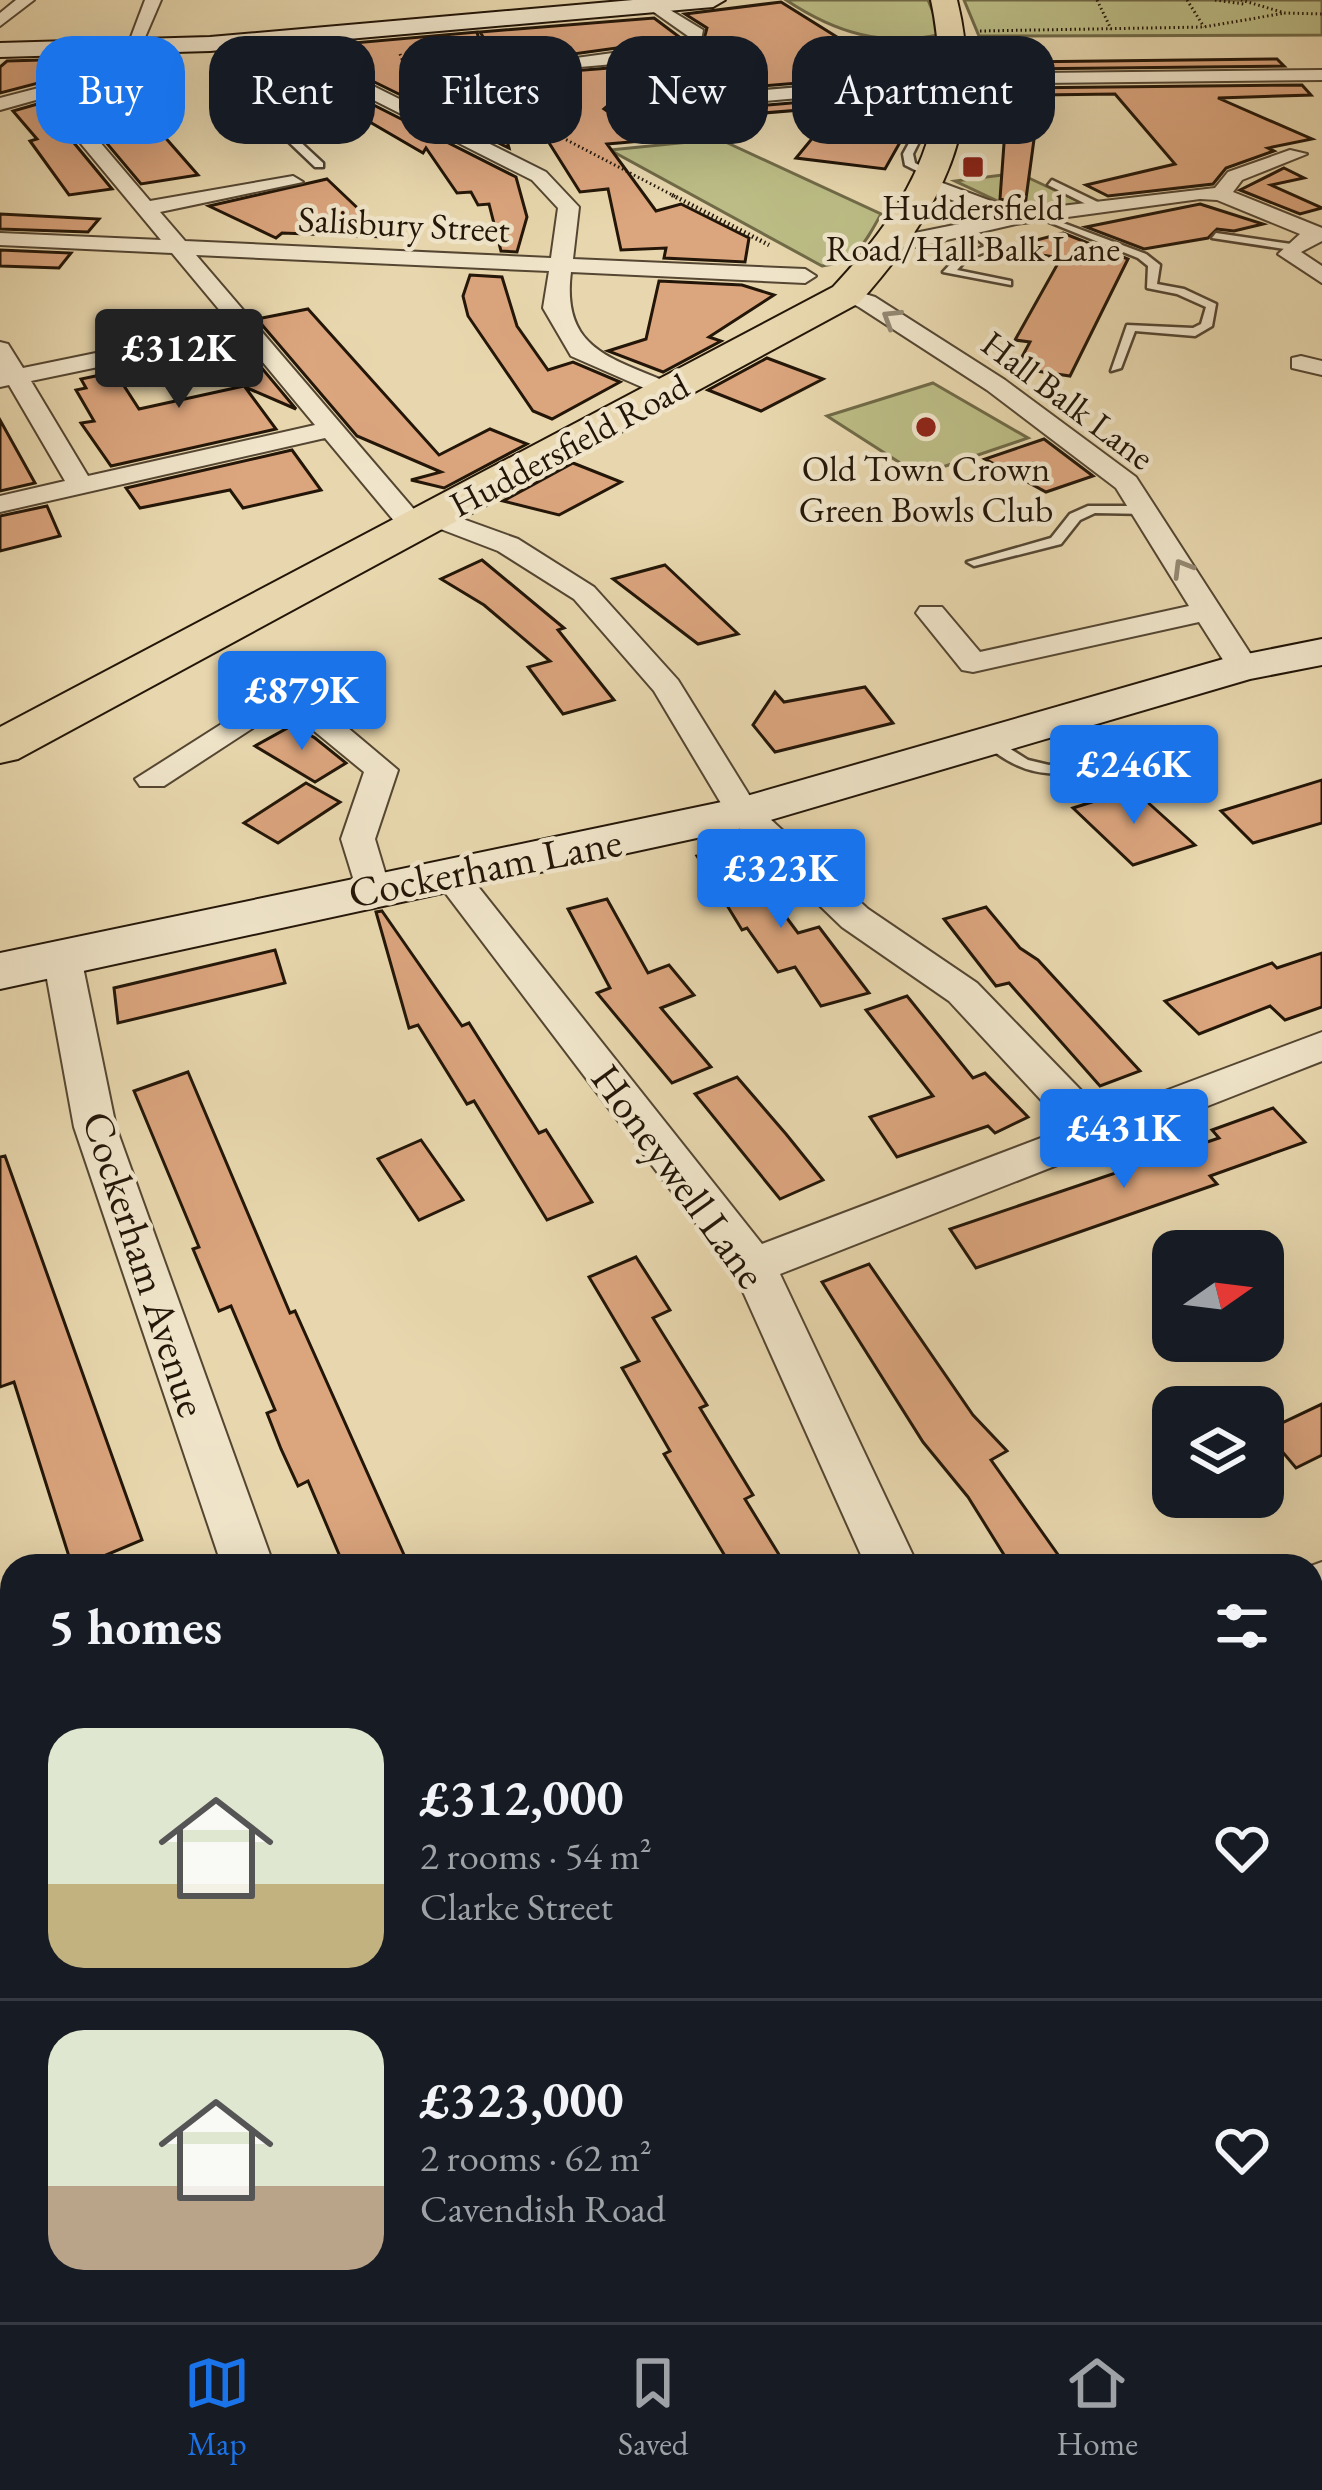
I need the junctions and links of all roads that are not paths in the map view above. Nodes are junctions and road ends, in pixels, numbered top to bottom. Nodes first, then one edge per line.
1 (26, 0) edge
2 (153, 0) edge
3 (713, 0) edge
4 (641, 5) edge
5 (0, 21) edge
6 (325, 35) junction
7 (137, 36) edge
8 (313, 36) edge
9 (0, 50) edge
10 (36, 50) edge
11 (1055, 50) edge
12 (582, 62) edge
13 (1322, 75) edge
14 (36, 93) edge
15 (4, 98) edge
16 (91, 144) edge
17 (297, 144) edge
18 (936, 144) edge
19 (1297, 154) dead end
20 (319, 165) dead end
21 (931, 180) junction
22 (293, 182) dead end
23 (1052, 183) dead end
24 (1220, 194) junction
25 (145, 208) junction
26 (1104, 209) junction
27 (1043, 216) junction
28 (1016, 218) junction
29 (970, 229) junction
30 (1321, 235) edge
31 (1216, 236) dead end
32 (0, 239) edge
33 (891, 240) junction
34 (178, 247) junction
35 (1291, 247) junction
36 (563, 265) junction
37 (805, 276) dead end
38 (1322, 276) edge
39 (1006, 283) dead end
40 (846, 295) junction
41 (247, 329) junction
42 (0, 349) edge
43 (1115, 368) dead end
44 (8, 378) edge
45 (667, 392) junction
46 (331, 429) junction
47 (81, 486) junction
48 (0, 504) edge
49 (1147, 510) junction
50 (425, 522) junction
51 (974, 562) dead end
52 (1208, 611) junction
53 (931, 613) dead end
54 (1322, 652) edge
55 (1243, 668) junction
56 (335, 673) dead end
57 (293, 698) junction
58 (990, 741) junction
59 (0, 748) edge
60 (1116, 757) dead end
61 (152, 779) dead end
62 (743, 813) junction
63 (452, 878) junction
64 (372, 889) junction
65 (62, 957) junction
66 (0, 971) edge
67 (1322, 1046) edge
68 (1096, 1131) junction
69 (754, 1267) junction
70 (244, 1554) edge
71 (886, 1554) edge

1 - 5 street
2 - 7 street
3 - 4 street
4 - 6 street
4 - 12 street
6 - 8 street
6 - 36 street
9 - 10 street
11 - 13 street
14 - 15 street
16 - 25 street
17 - 20 lane
18 - 21 highway, Huddersfield Road
19 - 24 street
21 - 28 street
21 - 33 highway, Huddersfield Road
22 - 25 street
23 - 26 lane
24 - 26 street
24 - 30 street
25 - 34 street
26 - 27 street
27 - 28 street
27 - 43 lane
28 - 29 street
29 - 33 street
29 - 39 lane
30 - 35 street
31 - 35 lane
32 - 34 street, Salisbury Street
33 - 40 highway, Huddersfield Road
34 - 36 street, Salisbury Street
34 - 41 street
35 - 38 street
36 - 37 street, Salisbury Street
36 - 45 street
40 - 45 highway, Huddersfield Road
49 -> 40 street, Hall Balk Lane
41 - 44 street
41 - 46 street
42 - 44 street
44 - 47 street
45 - 50 highway, Huddersfield Road
46 - 47 street
46 - 50 street
47 - 48 street
49 - 51 lane
52 -> 49 street, Hall Balk Lane
50 - 59 highway, Huddersfield Road
50 - 62 street
52 - 53 street
52 - 55 street, Hall Balk Lane
54 - 55 street, Cockerham Lane
55 - 58 street, Cockerham Lane
56 - 57 lane
57 - 61 street
57 - 64 street
58 - 60 lane
58 - 62 street, Cockerham Lane
62 - 63 street, Cockerham Lane
62 - 68 street
63 - 64 street, Cockerham Lane
63 - 69 street, Honeywell Lane
64 - 65 street, Cockerham Lane
65 - 66 street, Cockerham Lane
65 - 70 street, Cockerham Avenue
67 - 68 street
68 - 69 street
69 - 71 street, Honeywell Lane

